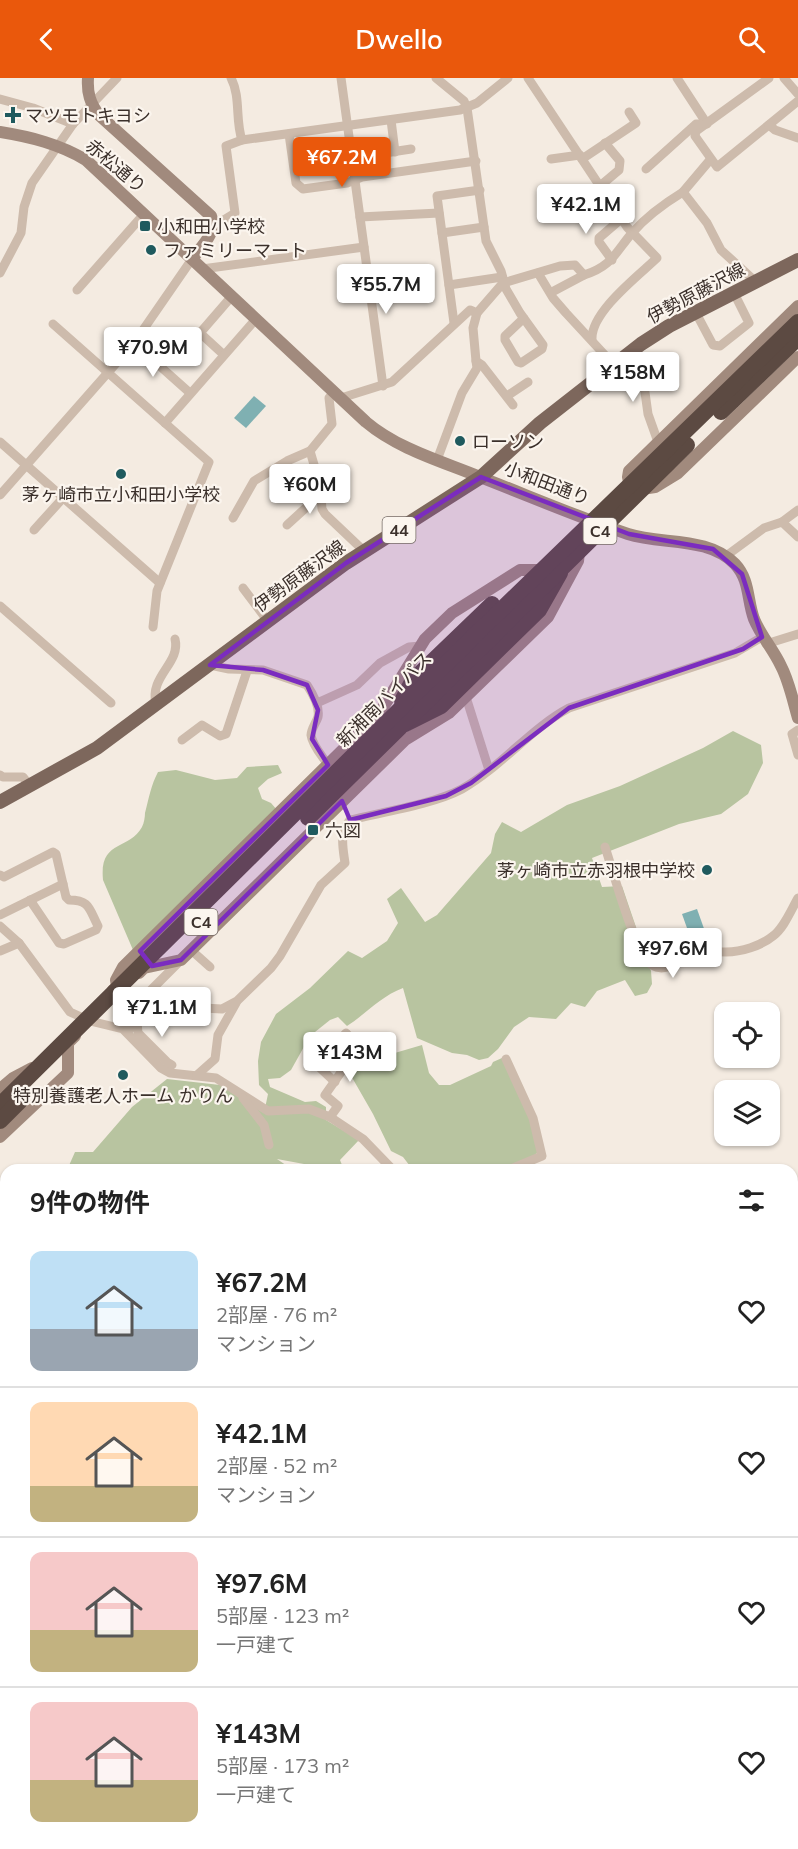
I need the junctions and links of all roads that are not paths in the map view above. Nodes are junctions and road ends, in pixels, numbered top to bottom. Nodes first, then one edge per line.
1 (88, 78) edge
2 (117, 78) edge
3 (231, 78) edge
4 (341, 78) edge
5 (436, 78) edge
6 (508, 78) edge
7 (528, 78) edge
8 (677, 78) edge
9 (750, 78) edge
10 (769, 78) edge
11 (784, 78) edge
12 (757, 87) junction
13 (798, 94) edge
14 (0, 99) edge
15 (798, 100) edge
16 (91, 105) junction
17 (467, 108) junction
18 (628, 112) dead end
19 (391, 120) junction
20 (73, 124) junction
21 (707, 124) junction
22 (769, 125) junction
23 (347, 126) junction
24 (0, 132) edge
25 (289, 134) junction
26 (798, 138) edge
27 (242, 140) junction
28 (605, 143) junction
29 (58, 146) junction
30 (411, 149) dead end
31 (395, 152) junction
32 (581, 157) junction
33 (352, 158) junction
34 (551, 159) dead end
35 (711, 160) junction
36 (476, 161) junction
37 (646, 169) dead end
38 (355, 180) junction
39 (480, 190) junction
40 (602, 190) junction
41 (683, 192) junction
42 (545, 200) dead end
43 (439, 213) junction
44 (144, 214) junction
45 (360, 217) junction
46 (621, 219) junction
47 (214, 226) junction
48 (484, 227) junction
49 (442, 233) junction
50 (632, 233) junction
51 (364, 247) junction
52 (192, 259) junction
53 (612, 260) junction
54 (798, 260) edge
55 (202, 269) junction
56 (0, 273) edge
57 (538, 273) junction
58 (584, 275) junction
59 (503, 280) junction
60 (756, 282) junction
61 (449, 285) junction
62 (77, 290) dead end
63 (552, 292) junction
64 (734, 293) junction
65 (232, 296) junction
66 (798, 310) edge
67 (477, 313) junction
68 (696, 313) junction
69 (524, 318) junction
70 (256, 319) junction
71 (454, 323) junction
72 (53, 324) dead end
73 (798, 338) edge
74 (592, 339) junction
75 (134, 343) junction
76 (224, 355) junction
77 (626, 355) junction
78 (798, 357) edge
79 (476, 361) junction
80 (614, 364) junction
81 (108, 372) junction
82 (528, 382) dead end
83 (383, 386) junction
84 (190, 393) junction
85 (337, 395) junction
86 (507, 396) junction
87 (513, 405) dead end
88 (165, 423) junction
89 (0, 442) edge
90 (654, 445) junction
91 (310, 451) junction
92 (437, 460) junction
93 (26, 465) junction
94 (481, 477) junction
95 (666, 480) junction
96 (321, 494) junction
97 (629, 494) junction
98 (0, 495) edge
99 (63, 498) junction
100 (798, 510) edge
101 (233, 518) dead end
102 (782, 522) junction
103 (287, 525) dead end
104 (595, 526) junction
105 (34, 530) dead end
106 (798, 537) edge
107 (364, 551) junction
108 (726, 556) junction
109 (566, 559) junction
110 (160, 584) junction
111 (243, 588) dead end
112 (0, 606) edge
113 (267, 620) junction
114 (153, 627) dead end
115 (798, 634) edge
116 (175, 639) dead end
117 (764, 641) junction
118 (421, 646) junction
119 (210, 664) junction
120 (247, 671) junction
121 (466, 697) junction
122 (111, 703) dead end
123 (317, 703) junction
124 (156, 704) junction
125 (798, 717) edge
126 (398, 720) junction
127 (798, 730) edge
128 (182, 740) dead end
129 (798, 755) edge
130 (328, 765) junction
131 (489, 770) junction
132 (0, 775) edge
133 (30, 786) junction
134 (0, 802) edge
135 (342, 802) junction
136 (351, 820) junction
137 (605, 847) dead end
138 (0, 875) edge
139 (63, 884) junction
140 (798, 898) edge
141 (30, 900) junction
142 (0, 915) edge
143 (0, 926) edge
144 (19, 943) junction
145 (192, 950) junction
146 (0, 951) edge
147 (140, 951) junction
148 (181, 960) junction
149 (152, 966) junction
150 (210, 967) dead end
151 (237, 1001) junction
152 (148, 1011) junction
153 (87, 1020) junction
154 (137, 1022) junction
155 (127, 1032) junction
156 (388, 1049) dead end
157 (357, 1059) junction
158 (506, 1059) dead end
159 (171, 1065) dead end
160 (197, 1076) junction
161 (335, 1082) junction
162 (0, 1089) edge
163 (240, 1094) junction
164 (0, 1105) edge
165 (330, 1117) junction
166 (0, 1120) edge
167 (0, 1137) edge
168 (269, 1145) dead end
169 (387, 1164) edge
170 (523, 1164) edge

1 - 16 street
2 - 16 street
3 - 27 street
4 - 23 street
5 - 17 street
6 - 17 street
7 - 32 street
8 - 21 street
9 - 12 street
10 - 12 street
11 - 13 street
12 - 21 street
14 - 20 street
15 - 22 street
16 - 20 street
16 - 47 street
17 - 19 street
17 - 36 street
18 - 28 street
19 - 23 street
19 - 31 street
20 - 29 street
21 - 35 street
21 - 37 street
22 - 26 street
22 - 35 street
23 - 25 street
23 - 33 street
24 - 29 street, 赤松通り
25 - 27 street
25 - 38 street
27 - 47 street
28 - 32 street
28 - 40 street
29 - 44 street, 赤松通り
29 - 56 street
30 - 31 street
31 - 33 street
32 - 34 street
32 - 40 street
33 - 38 street
35 - 41 street
36 - 38 street
36 - 39 street
38 - 45 street
39 - 43 street
39 - 48 street
40 - 42 street
40 - 46 street
41 - 50 street
41 - 60 street
43 - 45 street
43 - 49 street
44 - 52 street, 赤松通り
44 - 62 street
45 - 51 street
46 - 50 street
46 - 53 street
47 - 52 street
48 - 49 street
48 - 59 street
49 - 61 street
50 - 53 street
50 - 74 street
51 - 55 street
51 - 83 street
52 - 55 street, 小和田通り
52 - 75 street
53 - 58 street
54 - 60 main road, 伊勢原藤沢線 / 44
55 - 65 street, 小和田通り
57 - 58 street
57 - 59 street
57 - 63 street
58 - 63 street
59 - 61 street
59 - 67 street
59 - 69 street
60 - 64 main road, 伊勢原藤沢線 / 44
61 - 71 street
63 - 74 street
64 - 68 main road, 伊勢原藤沢線 / 44
64 - 68 street
65 - 70 street, 小和田通り
65 - 76 street
66 - 90 street
66 - 109 highway, 新湘南バイパス / C4, bridge
67 - 71 street
67 - 79 street
68 - 77 main road, 伊勢原藤沢線 / 44
69 - 69 street
70 - 76 street
70 - 85 street, 小和田通り
71 - 83 street
72 - 81 street
73 - 109 highway, 新湘南バイパス / C4, bridge
74 - 80 street
75 - 81 street
75 - 84 street
76 - 84 street
77 - 80 main road, 伊勢原藤沢線 / 44
77 - 90 street
78 - 95 street
79 - 86 street
79 - 92 street
80 - 94 main road, 伊勢原藤沢線 / 44
81 - 88 street
81 - 93 street
82 - 86 street
83 - 85 street
84 - 88 street
85 - 91 street
85 - 92 street, 小和田通り
86 - 87 street
88 - 110 street
89 - 93 street
90 - 95 street
90 - 97 street
91 - 96 street
91 - 101 street
92 - 94 street, 小和田通り
93 - 98 street
93 - 99 street
94 - 104 street, 小和田通り
94 - 107 main road, 伊勢原藤沢線 / 44
95 - 97 street
96 - 103 street
96 - 107 street
97 - 104 street
99 - 105 street
99 - 110 street
100 - 102 street
102 - 106 street
102 - 108 street
104 - 108 street, 小和田通り
104 - 109 street
107 - 113 main road, 伊勢原藤沢線 / 44
108 - 117 street
109 - 118 street
109 - 121 street
109 - 126 highway, 新湘南バイパス / C4, bridge
109 - 126 highway, bridge
110 - 114 street
111 - 113 street
112 - 122 street
113 - 119 main road, 伊勢原藤沢線 / 44
115 - 117 street
116 - 124 street
117 - 125 street
117 - 131 street
118 - 123 street
118 - 130 street
119 - 120 street
119 - 124 main road, 伊勢原藤沢線 / 44
120 - 123 street
120 - 128 street
121 - 131 street
121 - 135 street
123 - 130 street
124 - 133 main road, 伊勢原藤沢線 / 44
126 - 164 highway, 新湘南バイパス / C4, bridge
126 - 166 highway, 新湘南バイパス / C4, bridge
127 - 129 street
130 - 147 street
131 - 136 street
132 - 133 street
133 - 134 main road, 伊勢原藤沢線 / 44
135 - 136 street
135 - 145 street
136 - 151 street
137 - 140 street
138 - 139 street
139 - 141 street
139 - 141 street
141 - 142 street
143 - 144 street
144 - 146 street
144 - 153 street
145 - 148 street
145 - 150 street
147 - 149 street
147 - 153 street
148 - 149 street
148 - 152 street
149 - 153 street
151 - 152 street
151 - 160 street
152 - 154 street
153 - 155 street
153 - 162 street
153 - 167 street
154 - 155 street
154 - 159 street
155 - 160 street
156 - 157 street
157 - 161 street
157 - 161 street
158 - 170 street
160 - 163 street
161 - 165 street
163 - 165 street
163 - 168 street
165 - 169 street

